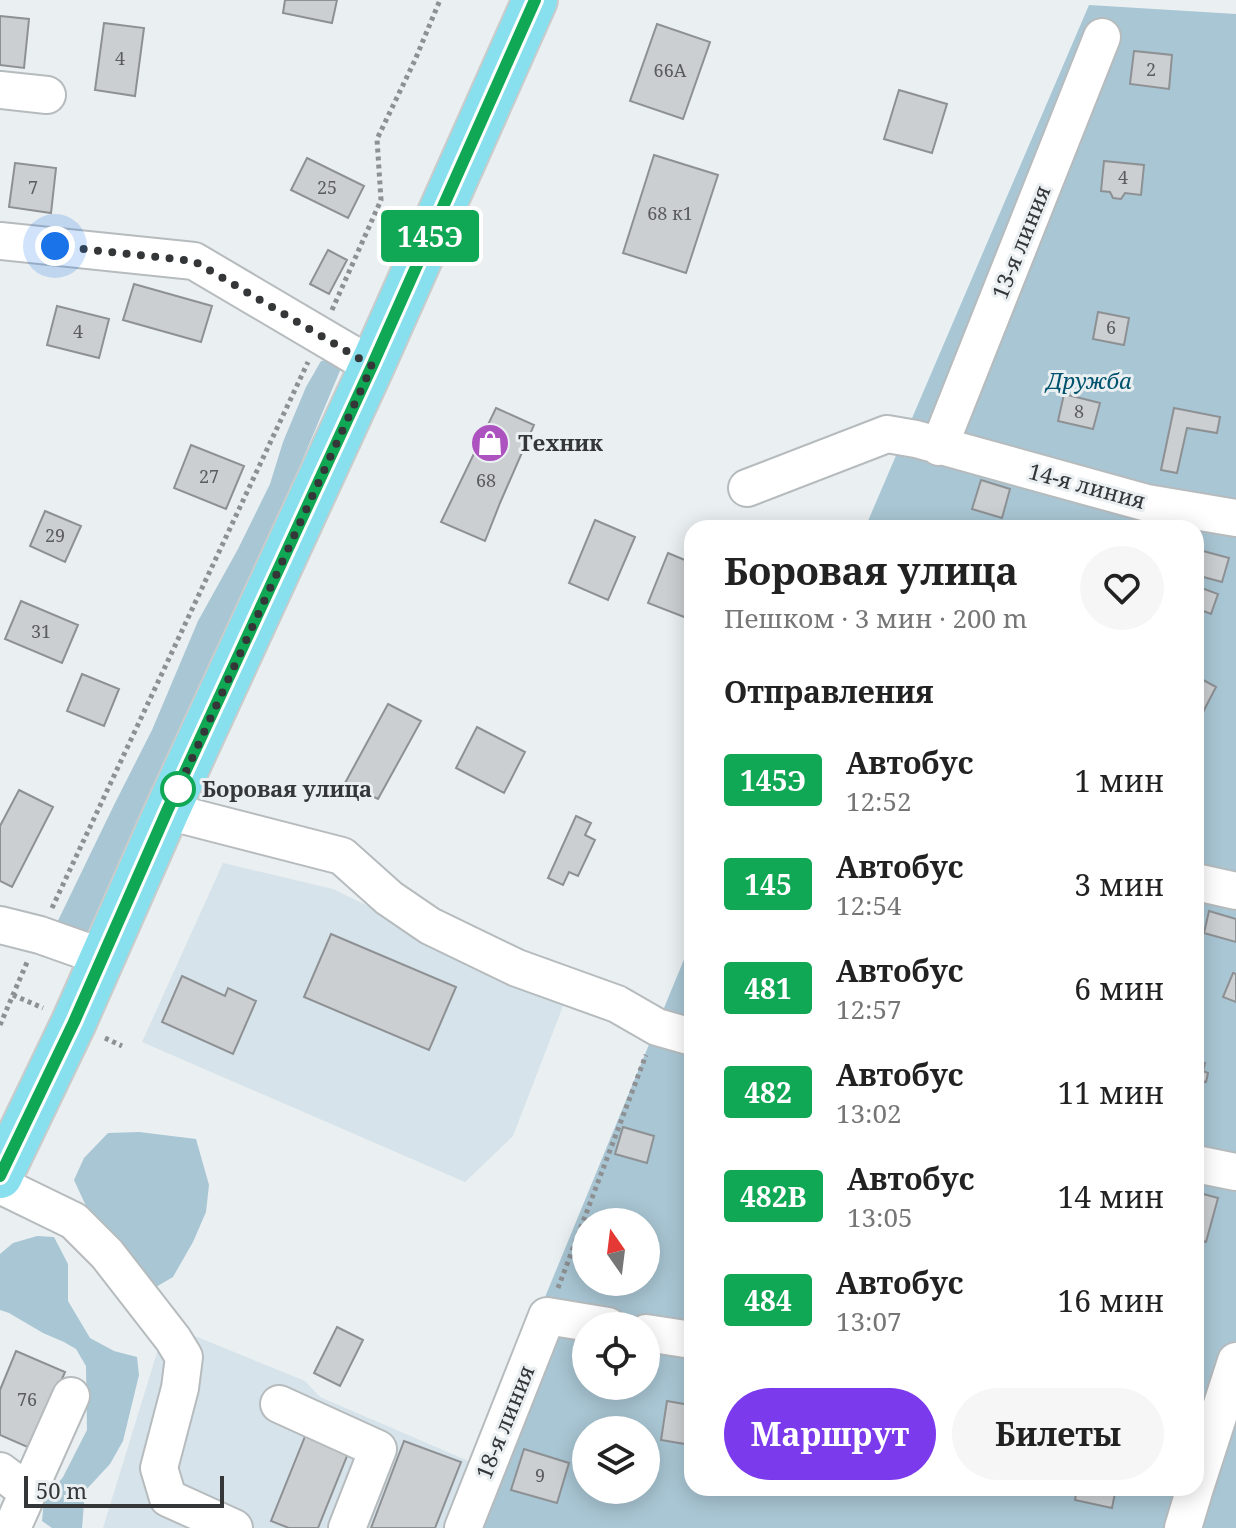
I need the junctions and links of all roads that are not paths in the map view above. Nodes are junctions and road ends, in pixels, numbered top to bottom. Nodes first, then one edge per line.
1 (535, 0) edge
2 (1102, 37) dead end
3 (0, 90) edge
4 (47, 95) dead end
5 (0, 241) edge
6 (372, 366) junction
7 (939, 447) junction
8 (747, 488) dead end
9 (1236, 518) edge
10 (167, 811) junction
11 (1204, 884) edge
12 (1236, 891) edge
13 (0, 925) edge
14 (102, 957) junction
15 (684, 1035) edge
16 (1204, 1166) edge
17 (1236, 1172) edge
18 (0, 1176) edge
19 (0, 1185) edge
20 (572, 1320) edge
21 (660, 1335) edge
22 (684, 1339) edge
23 (1236, 1361) edge
24 (71, 1396) dead end
25 (279, 1404) dead end
26 (1215, 1430) edge
27 (1204, 1463) edge
28 (14, 1482) edge
29 (1193, 1496) edge
30 (12, 1528) edge
31 (234, 1528) edge
32 (347, 1528) edge
33 (463, 1528) edge
34 (1183, 1528) edge

1 - 6 main road
2 - 7 street, 13-я линия
3 - 4 street
5 - 6 street
6 - 10 main road
7 - 8 street, 14-я линия
7 - 9 street, 14-я линия
10 - 14 main road
10 - 15 street
11 - 12 street
13 - 14 street
14 - 18 main road
16 - 17 street
19 - 31 street
20 - 33 street, 18-я линия
21 - 22 street
23 - 26 street
24 - 28 street
25 - 32 street
26 - 27 street
28 - 30 street
29 - 34 street

